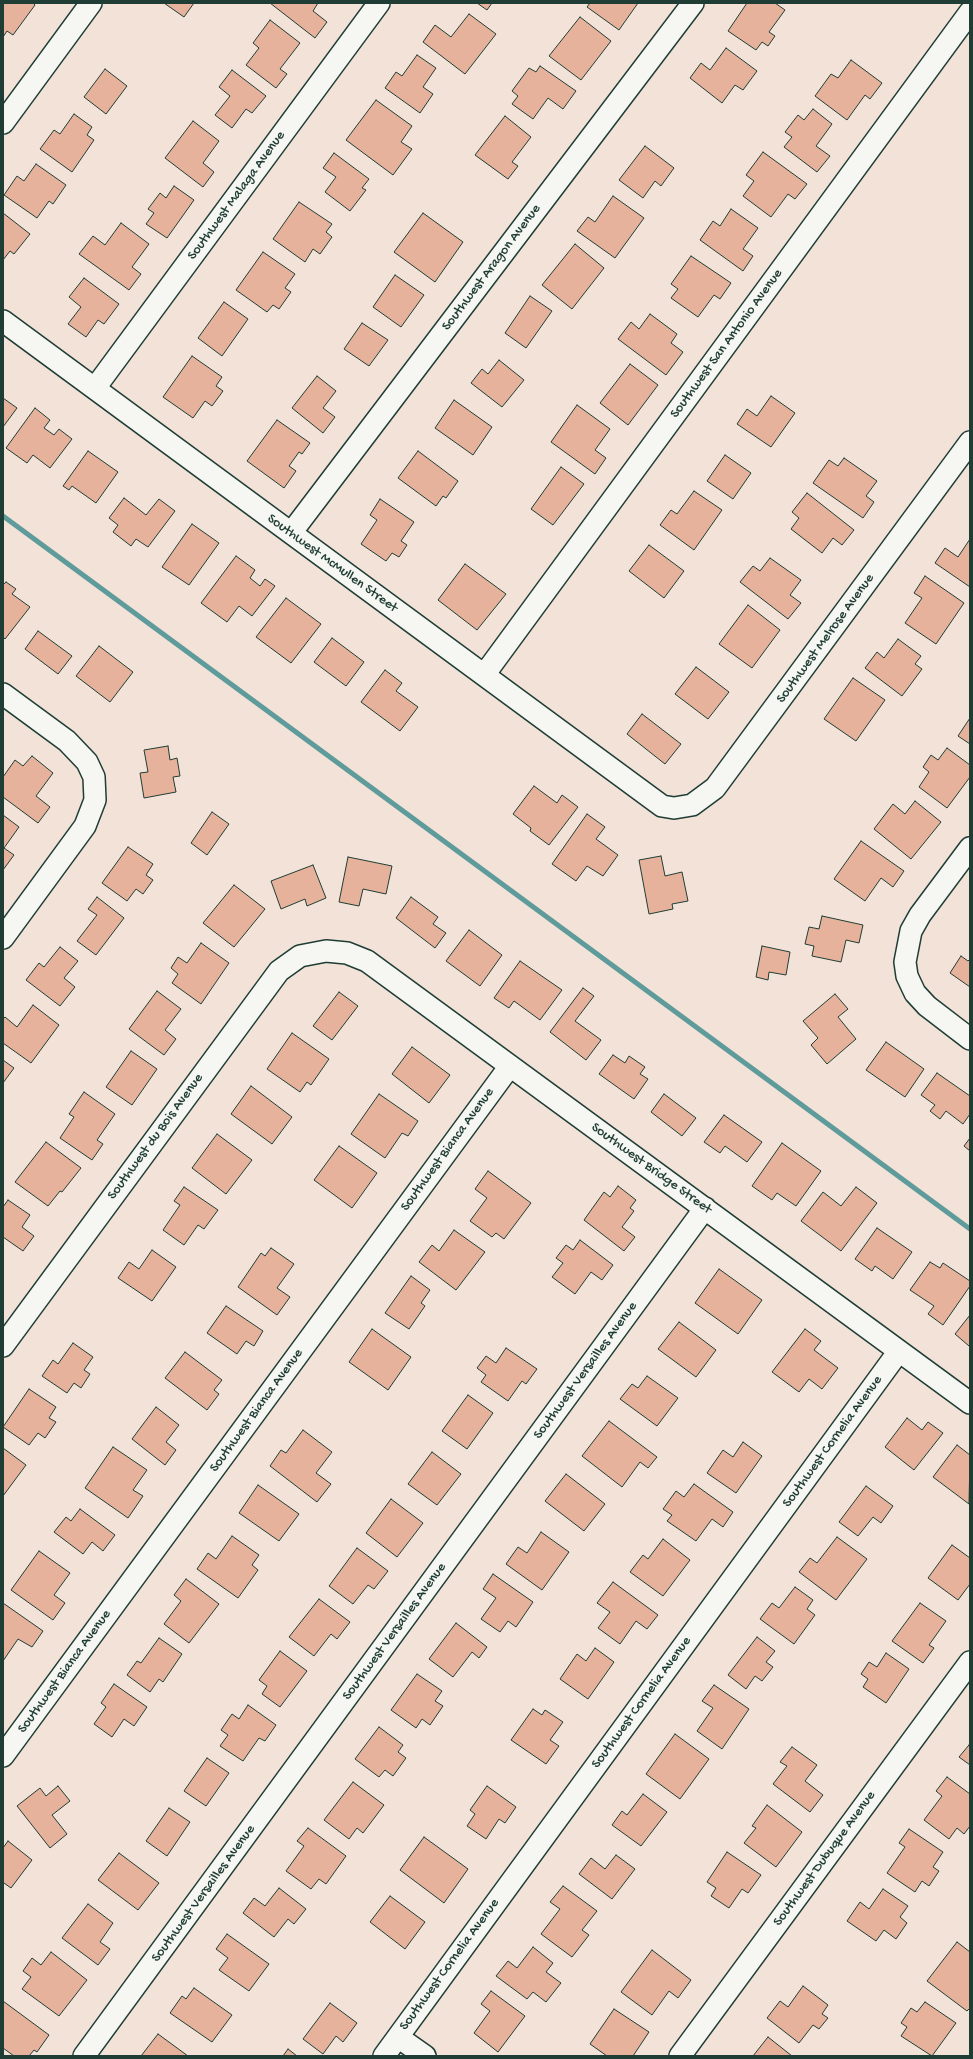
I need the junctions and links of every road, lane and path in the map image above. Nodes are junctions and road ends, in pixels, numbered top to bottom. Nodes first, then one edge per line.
1 (91, 3) edge
2 (379, 3) edge
3 (693, 3) edge
4 (970, 12) edge
5 (3, 123) edge
6 (3, 321) edge
7 (95, 388) junction
8 (970, 442) edge
9 (292, 533) junction
10 (484, 675) junction
11 (3, 694) edge
12 (662, 806) joint
13 (970, 848) edge
14 (3, 938) edge
15 (326, 950) joint
16 (970, 1040) edge
17 (510, 1066) junction
18 (705, 1208) junction
19 (3, 1346) edge
20 (899, 1351) junction
21 (970, 1403) edge
22 (970, 1662) edge
23 (3, 1756) edge
24 (398, 2037) junction
25 (84, 2056) edge
26 (384, 2056) edge
27 (425, 2056) edge
28 (680, 2056) edge

1 - 5 street
2 - 7 street, Southwest Malaga Avenue
3 - 9 street, Southwest Aragon Avenue
4 - 10 street, Southwest San Antonio Avenue
6 - 7 street, Southwest McMullen Street
7 - 9 street, Southwest McMullen Street
8 - 12 street, Southwest Melrose Avenue
9 - 10 street, Southwest McMullen Street
10 - 12 street, Southwest McMullen Street
11 - 14 street
13 - 16 street
15 - 17 street, Southwest Bridge Street
15 - 19 street, Southwest du Bois Avenue
17 - 18 street, Southwest Bridge Street
17 - 23 street, Southwest Bianca Avenue
18 - 20 street, Southwest Bridge Street
18 - 25 street, Southwest Versailles Avenue
20 - 21 street, Southwest Bridge Street
20 - 24 street, Southwest Cornelia Avenue
22 - 28 street, Southwest Dubuque Avenue
24 - 26 street, Southwest Cornelia Avenue
24 - 27 street

